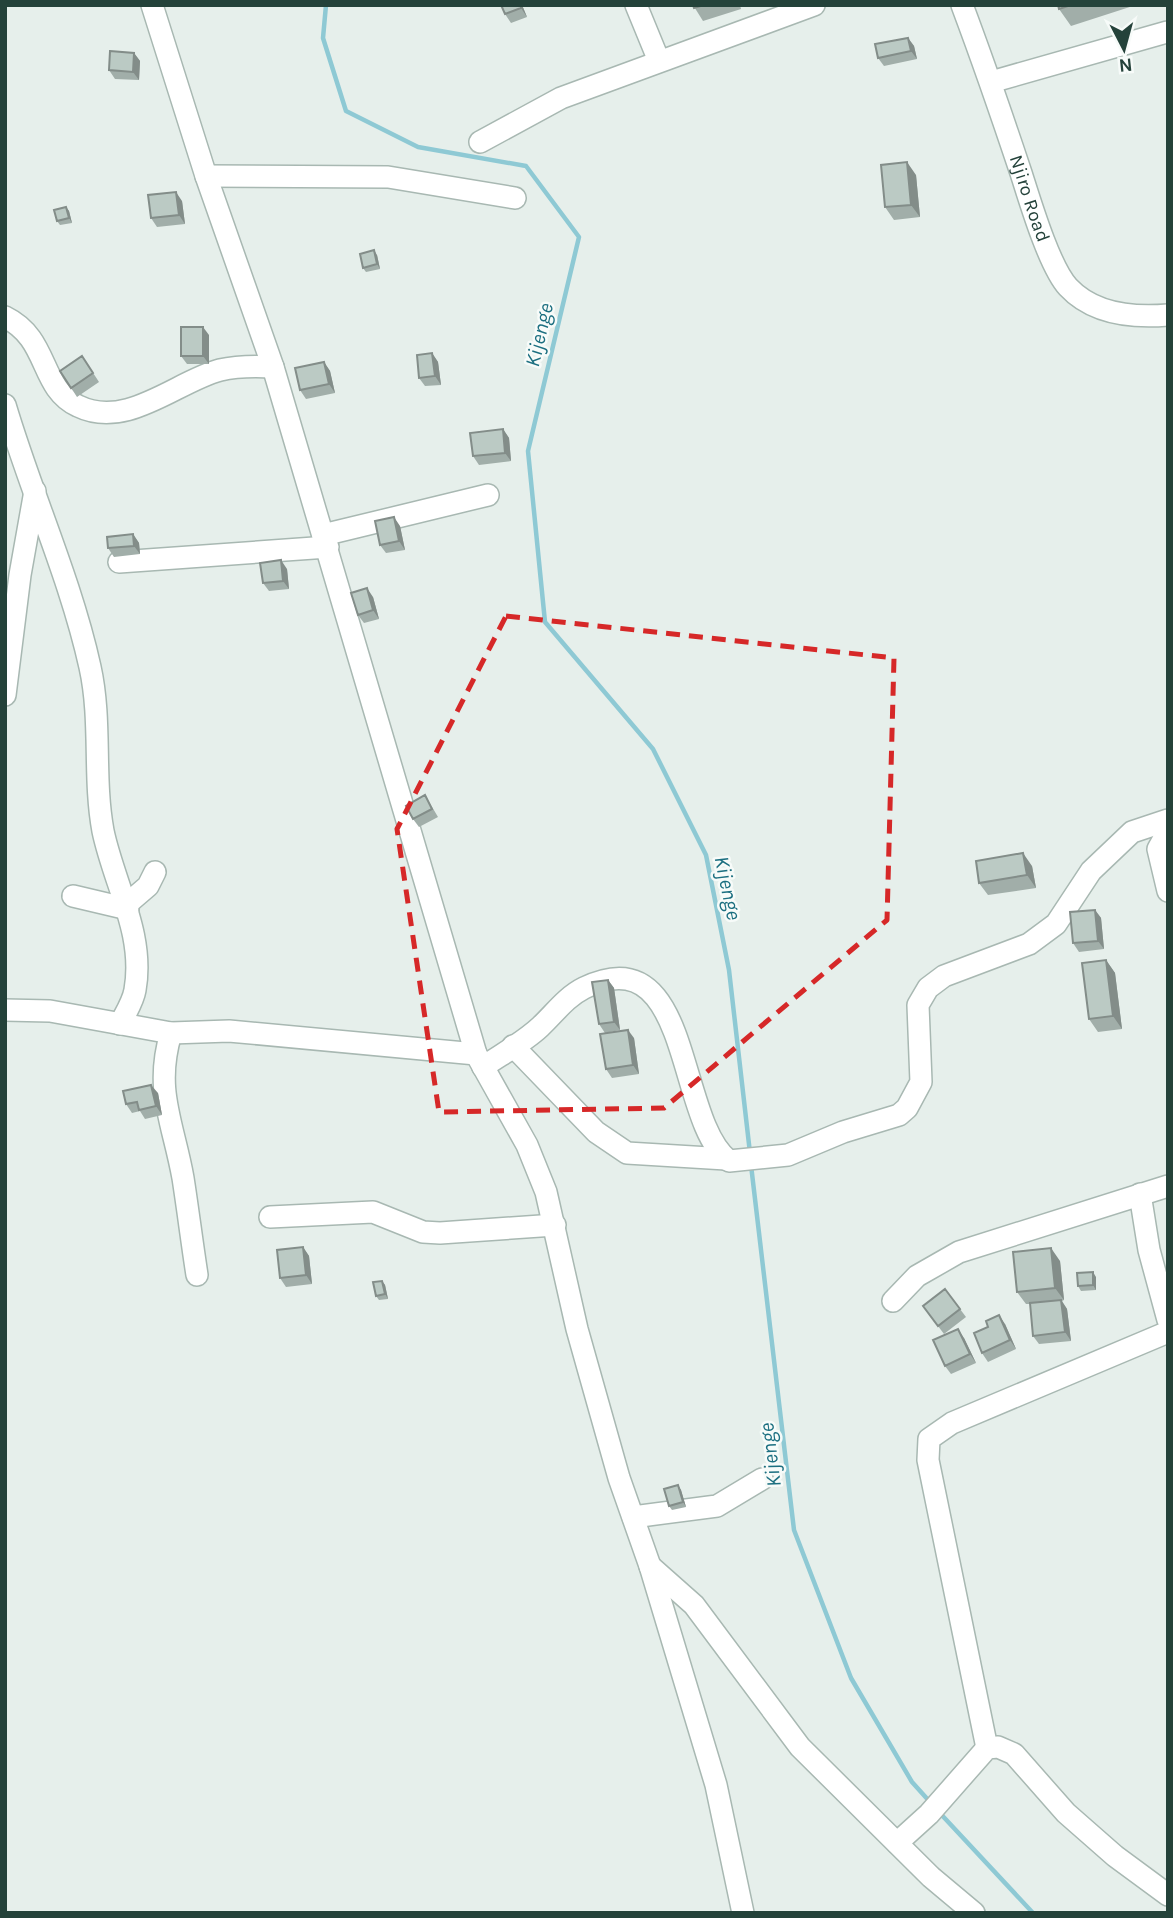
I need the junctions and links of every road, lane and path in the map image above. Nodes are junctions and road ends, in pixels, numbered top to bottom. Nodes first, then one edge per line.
1 (152, 5) edge
2 (636, 5) edge
3 (814, 5) edge
4 (962, 5) edge
5 (784, 11) edge
6 (1167, 32) edge
7 (659, 61) junction
8 (991, 82) junction
9 (480, 142) dead end
10 (206, 176) junction
11 (515, 198) dead end
12 (1168, 315) edge
13 (5, 317) edge
14 (273, 367) junction
15 (5, 405) edge
16 (35, 491) junction
17 (488, 495) dead end
18 (325, 541) junction
19 (119, 562) dead end
20 (5, 695) edge
21 (1168, 820) edge
22 (1168, 831) edge
23 (155, 872) dead end
24 (1168, 891) edge
25 (73, 896) dead end
26 (127, 906) junction
27 (5, 1010) edge
28 (120, 1024) junction
29 (172, 1033) junction
30 (513, 1046) junction
31 (480, 1061) junction
32 (729, 1161) junction
33 (1168, 1186) edge
34 (1140, 1194) junction
35 (270, 1217) dead end
36 (555, 1225) junction
37 (197, 1275) dead end
38 (893, 1301) dead end
39 (1168, 1320) edge
40 (1168, 1332) edge
41 (762, 1479) dead end
42 (633, 1517) junction
43 (650, 1566) junction
44 (987, 1748) junction
45 (897, 1843) junction
46 (1168, 1895) edge
47 (743, 1913) edge
48 (974, 1913) edge

1 - 10 street
2 - 7 street
3 - 5 street
4 - 8 street, Njiro Road
5 - 7 street
6 - 8 street
7 - 9 street
8 - 12 street, Njiro Road
10 - 11 street
10 - 14 street
13 - 14 street
14 - 18 street
15 - 16 street
16 - 20 street
16 - 26 street
17 - 18 street
18 - 19 street
18 - 31 street
21 - 32 street
22 - 24 street
23 - 26 street
25 - 26 street
26 - 28 street
27 - 28 street
28 - 29 street
29 - 31 street
29 - 37 street
30 - 31 street
30 - 32 street
30 - 32 street
31 - 36 street
33 - 34 street
34 - 38 street
34 - 39 street
35 - 36 street
36 - 42 street
40 - 44 street
41 - 42 street
42 - 43 street
43 - 45 street
43 - 47 street
44 - 45 street
44 - 46 street
45 - 48 street

